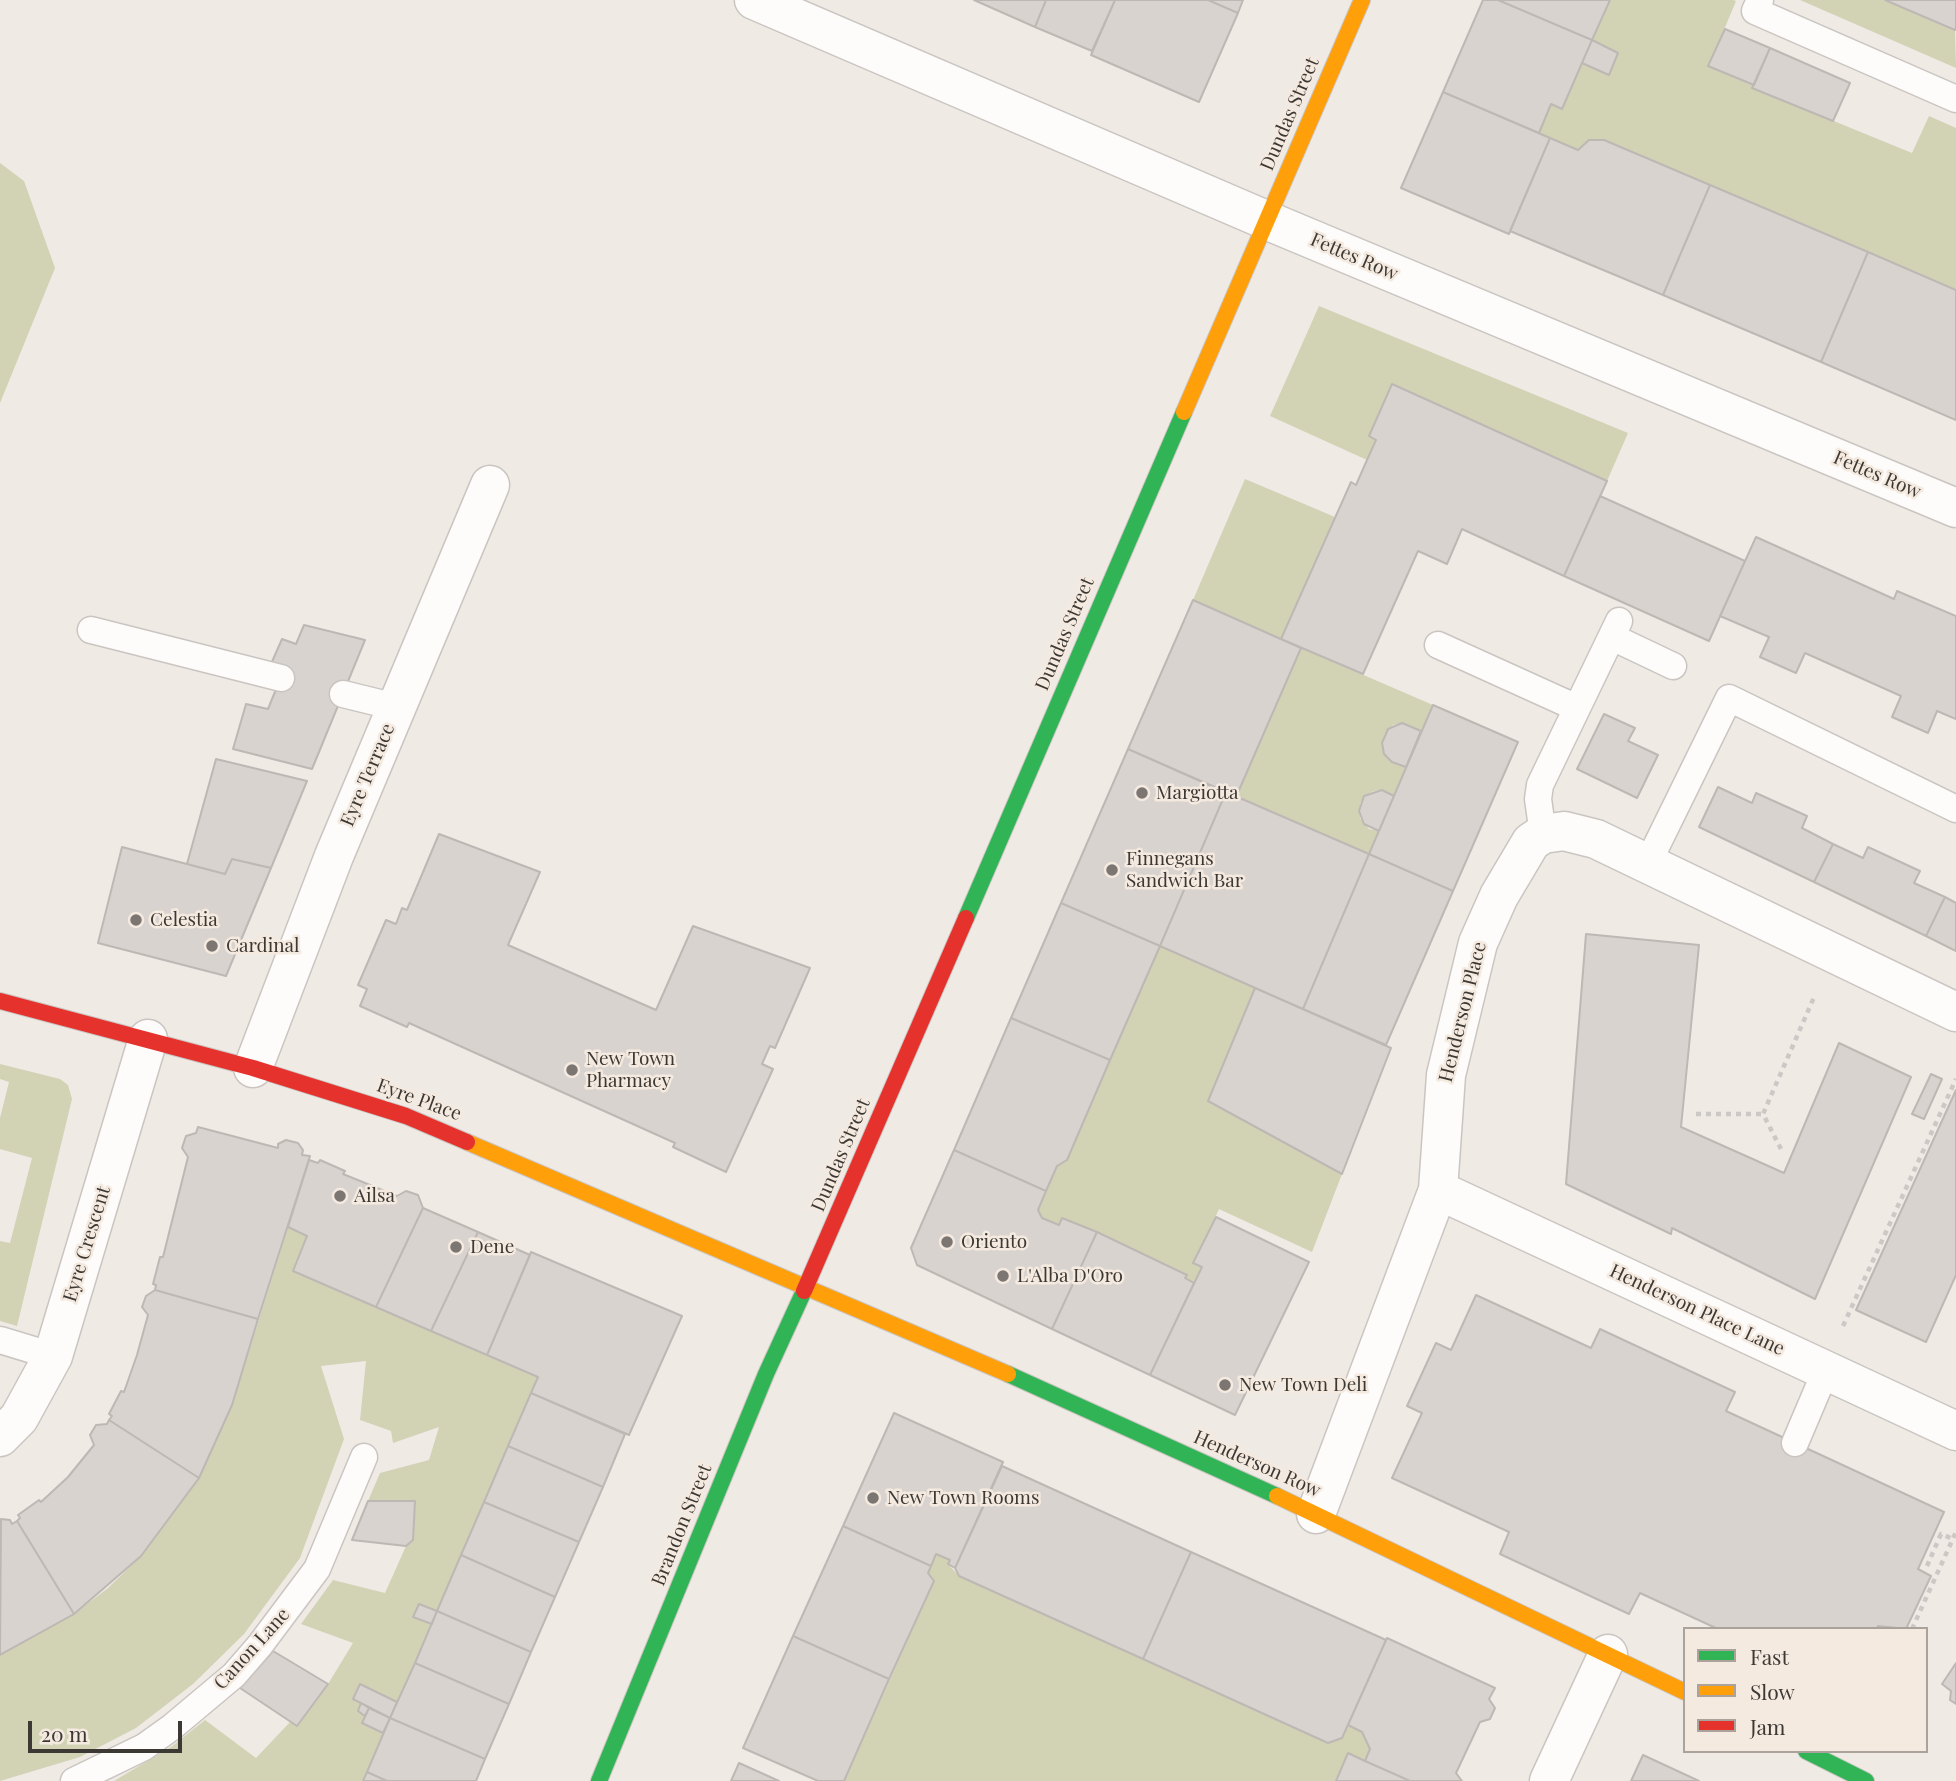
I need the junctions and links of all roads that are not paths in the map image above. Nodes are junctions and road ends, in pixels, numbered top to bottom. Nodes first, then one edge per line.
1 (754, 0) edge
2 (1362, 0) edge
3 (1760, 0) edge
4 (1956, 99) edge
5 (1266, 220) junction
6 (490, 485) dead end
7 (1956, 508) edge
8 (91, 630) dead end
9 (1438, 645) dead end
10 (1673, 666) dead end
11 (281, 678) dead end
12 (343, 694) dead end
13 (396, 707) junction
14 (1577, 708) junction
15 (1956, 809) edge
16 (1543, 834) junction
17 (1648, 863) junction
18 (0, 1001) edge
19 (1956, 1013) edge
20 (148, 1039) junction
21 (253, 1068) junction
22 (1438, 1190) junction
23 (806, 1285) junction
24 (0, 1339) edge
25 (53, 1356) junction
26 (1825, 1369) junction
27 (1956, 1431) edge
28 (0, 1437) edge
29 (1795, 1443) dead end
30 (364, 1457) dead end
31 (1316, 1514) junction
32 (1608, 1654) junction
33 (1683, 1691) edge
34 (1810, 1753) edge
35 (74, 1781) edge
36 (599, 1781) edge
37 (1549, 1781) edge
38 (1867, 1781) edge

1 - 5 street, Fettes Row
2 - 5 street, Dundas Street
3 - 4 lane
5 - 7 street, Fettes Row
5 - 23 street, Dundas Street
6 - 13 street, Eyre Terrace
8 - 11 lane
9 - 14 lane
10 - 14 lane
12 - 13 lane
13 - 21 street, Eyre Terrace
14 - 16 lane
15 - 17 lane
16 - 17 street
16 - 22 street, Henderson Place
17 - 19 street
18 - 20 street, Eyre Place
20 - 21 street, Eyre Place
20 - 25 street, Eyre Crescent
21 - 23 street, Eyre Place
22 - 26 street, Henderson Place Lane
22 - 31 street, Henderson Place
23 - 31 street, Henderson Row
23 - 36 street, Brandon Street
24 - 25 lane
25 - 28 street, Eyre Crescent
26 - 27 street, Henderson Place Lane
26 - 29 lane
30 - 35 lane, Canon Lane
31 - 32 street, Henderson Row
32 - 33 street, Henderson Row
32 - 37 street
34 - 38 street

